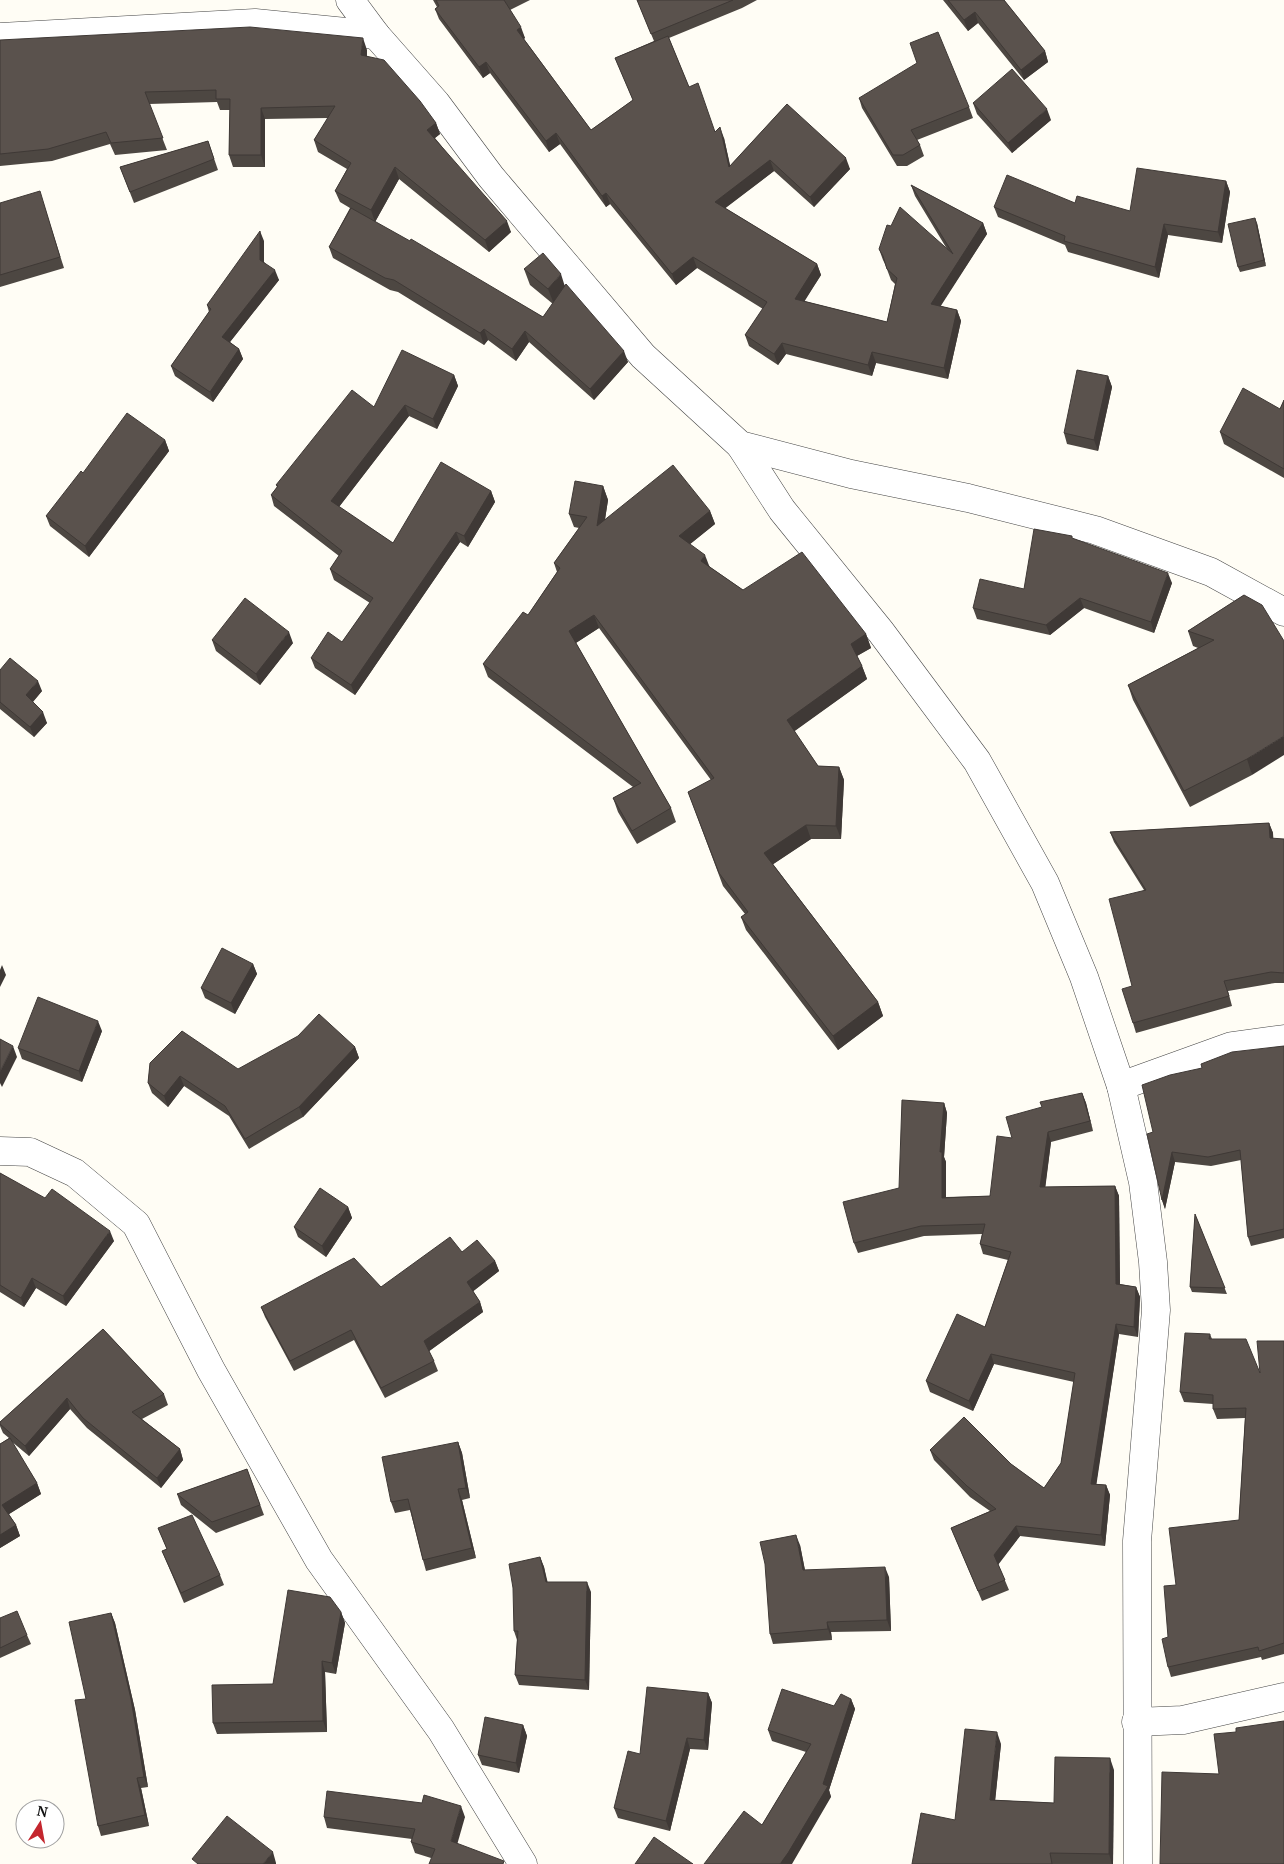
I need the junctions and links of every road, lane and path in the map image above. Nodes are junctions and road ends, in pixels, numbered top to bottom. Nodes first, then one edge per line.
1 (350, 0) edge
2 (376, 35) junction
3 (0, 37) edge
4 (740, 445) junction
5 (1284, 612) edge
6 (1284, 1039) edge
7 (1121, 1086) junction
8 (0, 1151) edge
9 (1284, 1697) edge
10 (1136, 1722) junction
11 (523, 1864) edge
12 (1138, 1864) edge

1 - 2 street
2 - 3 street
2 - 4 street
4 - 5 street
4 - 7 street
6 - 7 street
7 - 10 street
8 - 11 street
9 - 10 street
10 - 12 street

